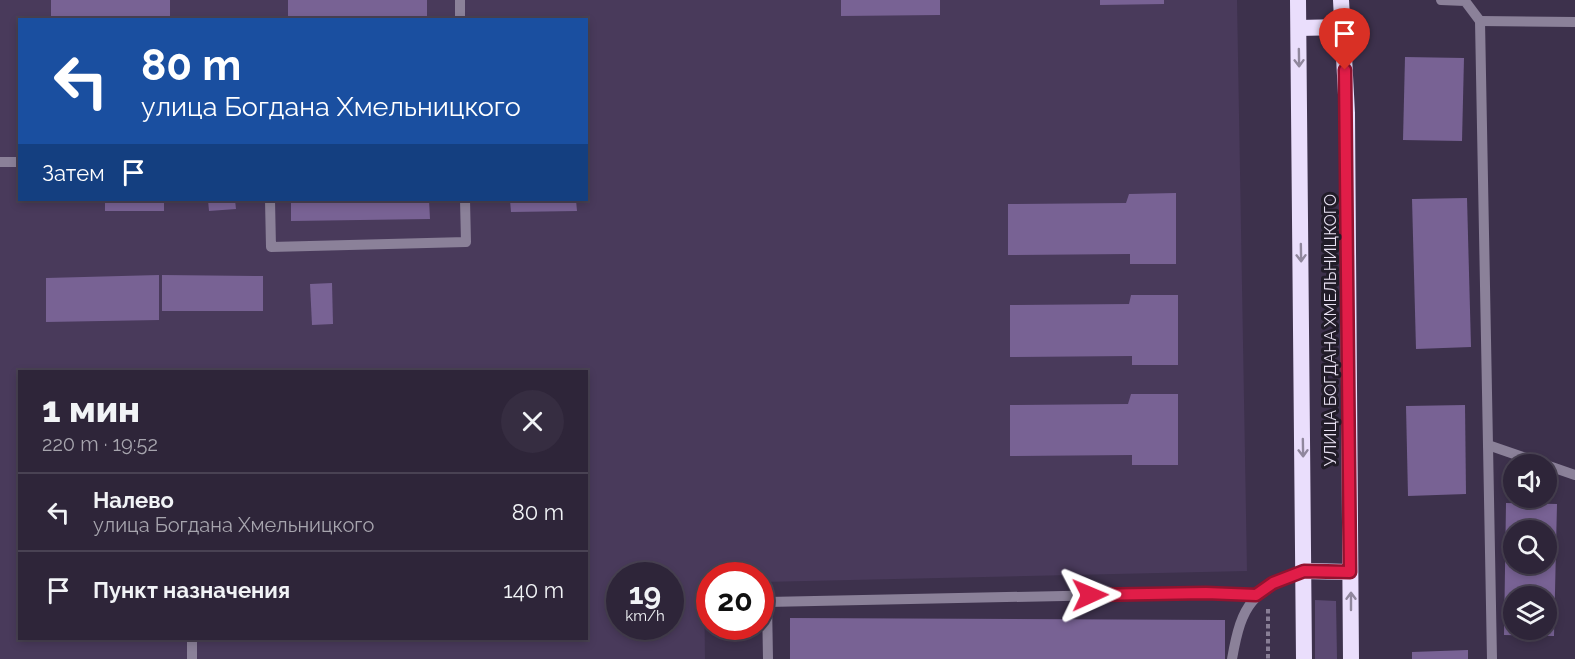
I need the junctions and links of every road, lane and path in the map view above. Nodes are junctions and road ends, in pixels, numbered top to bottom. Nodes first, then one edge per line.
1 (460, 0) edge
2 (1298, 0) edge
3 (1341, 0) edge
4 (1442, 0) edge
5 (460, 18) edge
6 (1480, 21) junction
7 (1575, 22) edge
8 (1343, 27) junction
9 (1299, 28) junction
10 (0, 162) edge
11 (18, 162) edge
12 (270, 201) edge
13 (465, 201) edge
14 (1488, 446) junction
15 (1512, 454) edge
16 (1557, 469) edge
17 (1575, 475) edge
18 (1304, 571) junction
19 (1350, 572) junction
20 (1268, 587) junction
21 (1256, 595) junction
22 (192, 640) edge
23 (192, 659) edge
24 (768, 659) edge
25 (1232, 659) edge
26 (1268, 659) edge
27 (1304, 659) edge
28 (1351, 659) edge
29 (1492, 659) edge

1 - 5 lane
2 - 9 highway, УЛИЦА БОГДАНА ХМЕЛЬНИЦКОГО
3 - 8 highway, УЛИЦА БОГДАНА ХМЕЛЬНИЦКОГО
4 - 6 lane
6 - 7 lane
6 - 14 lane
8 - 9 highway
8 - 19 highway, УЛИЦА БОГДАНА ХМЕЛЬНИЦКОГО
9 -> 18 highway, УЛИЦА БОГДАНА ХМЕЛЬНИЦКОГО
10 - 11 lane
12 - 13 lane
14 - 15 lane
14 - 29 lane
16 - 17 lane
18 - 19 highway
18 - 20 lane
18 - 27 highway, УЛИЦА БОГДАНА ХМЕЛЬНИЦКОГО
28 -> 19 highway, УЛИЦА БОГДАНА ХМЕЛЬНИЦКОГО
20 - 21 lane
20 - 26 path
21 - 24 lane
21 - 25 lane
22 - 23 lane

